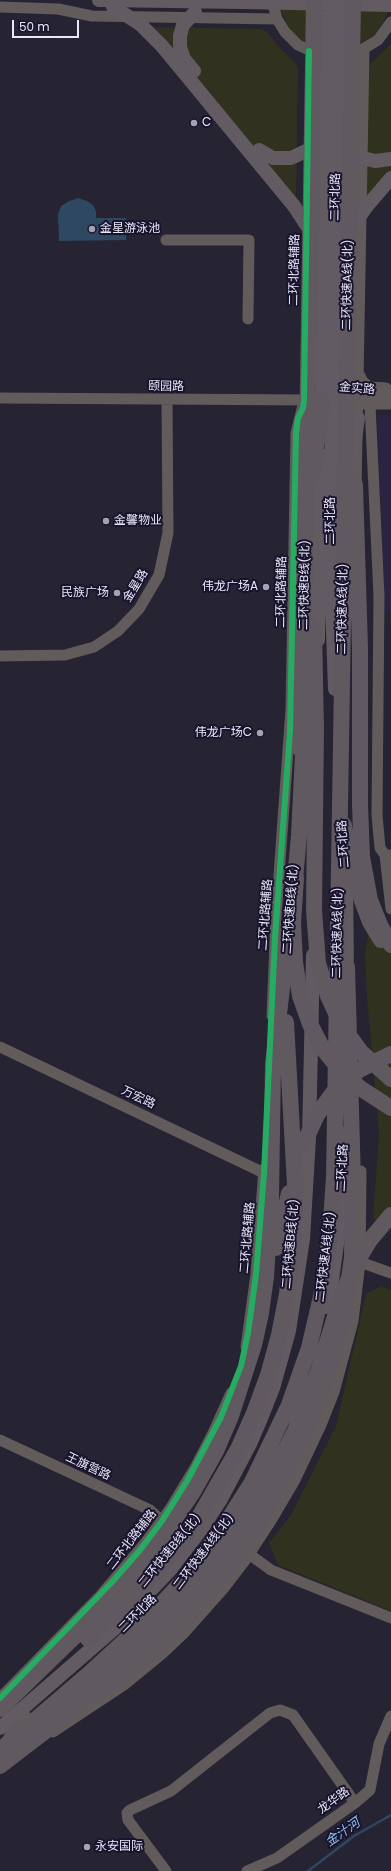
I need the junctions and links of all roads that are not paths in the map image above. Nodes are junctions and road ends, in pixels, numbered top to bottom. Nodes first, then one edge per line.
1 (87, 0) edge
2 (100, 0) edge
3 (272, 0) edge
4 (314, 0) edge
5 (328, 0) edge
6 (339, 0) edge
7 (353, 0) edge
8 (228, 2) junction
9 (391, 5) edge
10 (0, 7) edge
11 (277, 19) junction
12 (391, 22) edge
13 (364, 50) junction
14 (309, 51) junction
15 (332, 112) junction
16 (391, 159) edge
17 (391, 178) edge
18 (166, 240) dead end
19 (329, 283) junction
20 (248, 319) dead end
21 (348, 330) junction
22 (358, 372) junction
23 (391, 388) edge
24 (391, 395) edge
25 (0, 398) edge
26 (305, 398) junction
27 (167, 400) junction
28 (327, 400) junction
29 (358, 400) junction
30 (370, 404) junction
31 (391, 404) edge
32 (358, 418) junction
33 (313, 482) junction
34 (321, 520) junction
35 (0, 656) edge
36 (340, 776) junction
37 (388, 855) edge
38 (296, 878) junction
39 (391, 909) edge
40 (391, 945) edge
41 (391, 952) edge
42 (347, 967) junction
43 (0, 1047) edge
44 (391, 1054) edge
45 (391, 1079) edge
46 (391, 1108) edge
47 (264, 1172) junction
48 (391, 1215) edge
49 (360, 1262) junction
50 (391, 1273) edge
51 (258, 1330) junction
52 (0, 1440) edge
53 (162, 1521) junction
54 (249, 1554) junction
55 (391, 1618) edge
56 (0, 1698) edge
57 (0, 1709) edge
58 (23, 1712) junction
59 (0, 1715) edge
60 (391, 1716) edge
61 (0, 1723) edge
62 (0, 1728) edge
63 (47, 1730) junction
64 (0, 1737) edge
65 (0, 1751) edge
66 (0, 1766) edge
67 (355, 1804) junction
68 (166, 1871) edge
69 (247, 1871) edge

1 - 19 main road, bridge
2 - 8 main road
3 - 11 street
4 - 26 highway, 二环快速B线(北), bridge
5 - 15 main road, 二环北路, bridge
6 - 15 main road, 二环北路, bridge
7 - 21 highway, 二环快速A线(北), bridge
8 - 9 main road, bridge
8 - 15 main road, bridge
10 - 11 street
11 - 14 street
12 - 13 street
13 - 14 street
13 - 22 street
14 - 26 street, 二环北路辅路
15 - 16 main road, bridge
15 - 19 main road, 二环北路, bridge
17 - 19 main road, bridge
18 - 20 street
19 - 28 main road, 二环北路
21 - 40 highway, bridge
21 - 65 highway, 二环快速A线(北), bridge
22 - 23 street
22 - 29 street
24 - 29 street, 金实路
25 - 27 street, 颐园路
26 - 27 street, 颐园路
26 - 28 street, 颐园路
26 - 33 main road
26 - 45 highway, bridge
26 - 47 street, 二环北路辅路
26 - 59 highway, 二环快速B线(北), bridge
27 - 35 street, 金星路
28 - 29 street, 金实路
28 - 33 highway
28 - 34 main road, 二环北路
29 - 30 street, 金实路
29 - 32 street
30 - 31 street, 金实路
30 - 37 street
32 - 34 main road
32 - 36 street
33 - 34 highway
34 - 36 main road, 二环北路
34 - 38 highway
34 - 58 main road, 二环北路
36 - 41 highway
36 - 42 main road, 二环北路
37 - 39 street
38 - 46 highway, bridge
38 - 51 highway, bridge
42 - 49 street
42 - 58 main road, 二环北路
42 - 63 highway, bridge
43 - 47 street, 万宏路
44 - 51 highway, bridge
47 - 53 street, 二环北路辅路
48 - 63 highway, bridge
49 - 50 street
49 - 54 street
51 - 57 highway
52 - 53 street, 王旗营路
53 - 56 street, 二环北路辅路
54 - 55 street
54 - 66 street
58 - 61 street
58 - 62 main road, 二环北路
58 - 64 main road, 二环北路
58 - 65 street
60 - 67 street, 龙华路
63 - 66 highway, bridge
67 - 68 street
67 - 69 street, 龙华路

